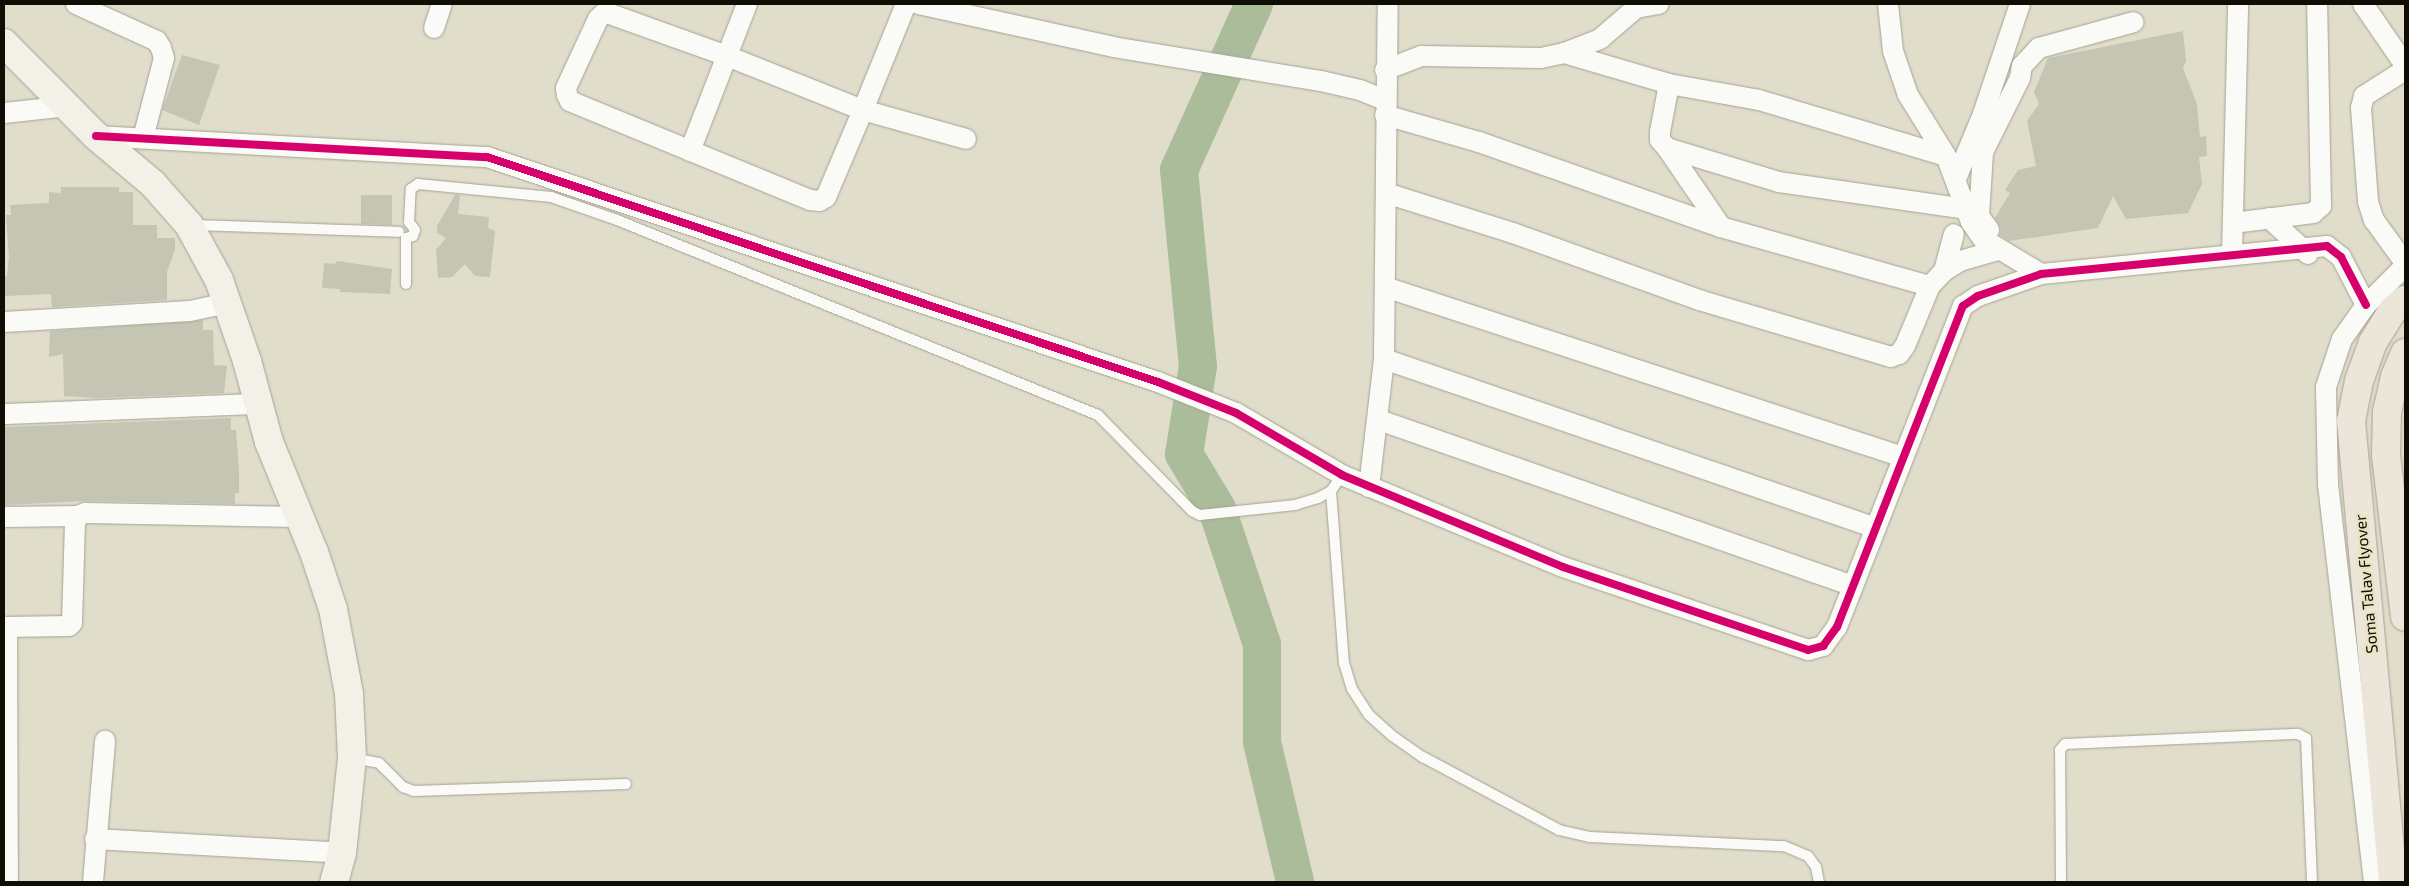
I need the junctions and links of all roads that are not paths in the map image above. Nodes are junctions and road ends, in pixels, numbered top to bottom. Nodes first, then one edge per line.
1 (76, 4) edge
2 (442, 4) edge
3 (747, 4) edge
4 (906, 4) edge
5 (918, 4) edge
6 (1388, 4) edge
7 (1656, 4) edge
8 (1888, 4) edge
9 (2020, 4) edge
10 (2238, 4) edge
11 (2317, 4) edge
12 (2363, 4) edge
13 (2134, 22) dead end
14 (434, 28) dead end
15 (4, 42) edge
16 (1564, 53) junction
17 (727, 56) junction
18 (2405, 65) edge
19 (1385, 70) junction
20 (2405, 70) edge
21 (1669, 84) junction
22 (68, 106) junction
23 (1385, 108) junction
24 (863, 110) junction
25 (4, 112) edge
26 (96, 136) junction
27 (143, 138) junction
28 (966, 139) dead end
29 (1667, 148) junction
30 (690, 150) junction
31 (1946, 156) junction
32 (1956, 179) junction
33 (1386, 193) junction
34 (1966, 209) junction
35 (2269, 218) junction
36 (409, 222) junction
37 (2233, 223) junction
38 (189, 225) junction
39 (1721, 227) junction
40 (1954, 234) dead end
41 (402, 235) junction
42 (1998, 250) junction
43 (2308, 254) junction
44 (2232, 255) junction
45 (2405, 265) edge
46 (1944, 271) junction
47 (2049, 273) junction
48 (406, 284) dead end
49 (1930, 286) junction
50 (1385, 287) junction
51 (2405, 300) edge
52 (227, 302) junction
53 (2366, 305) junction
54 (4, 322) edge
55 (2405, 353) edge
56 (1384, 359) junction
57 (257, 404) junction
58 (4, 414) edge
59 (1379, 420) junction
60 (1903, 457) junction
61 (1336, 483) junction
62 (1369, 487) junction
63 (78, 516) junction
64 (4, 517) edge
65 (300, 517) junction
66 (1876, 528) junction
67 (1853, 586) junction
68 (2405, 617) edge
69 (5, 627) edge
70 (104, 741) dead end
71 (352, 758) junction
72 (626, 784) dead end
73 (95, 839) junction
74 (342, 853) junction
75 (8, 882) edge
76 (93, 882) edge
77 (334, 882) edge
78 (1819, 882) edge
79 (2061, 882) edge
80 (2312, 882) edge
81 (2374, 882) edge
82 (2393, 882) edge

1 - 27 street
2 - 14 street
3 - 17 street
4 - 24 street
5 - 23 street
6 - 19 street
7 - 16 street
8 - 31 street
9 - 32 street
10 - 37 street
11 - 35 street
12 - 18 street
13 - 47 street
15 - 22 street
16 - 19 street
16 - 21 street
17 - 24 street
17 - 30 street
17 - 30 street
19 - 23 street
20 - 45 street
21 - 29 street
21 - 31 street
22 - 25 street
22 - 26 street
23 - 33 street
23 - 39 street
24 - 28 street
24 - 30 street
26 - 27 street
26 - 38 street
27 - 61 street
29 - 34 street
29 - 39 street
31 - 32 street
32 - 34 street
33 - 49 street
33 - 50 street
34 - 42 street
35 - 37 street
35 - 43 street
36 - 41 lane
36 - 41 lane
36 - 61 lane
37 - 44 street
38 - 41 lane
38 - 52 street
39 - 49 street
40 - 46 street
41 - 48 lane
42 - 46 street
42 - 47 street
43 - 44 street
43 - 53 street
44 - 47 street
45 - 53 street
46 - 49 street
47 - 60 street
50 - 56 street
50 - 60 street
51 - 82 main road, Soma Talav Flyover
52 - 54 street
52 - 57 street
53 - 81 street
55 - 68 main road, Soma Talav Flyover
56 - 59 street
56 - 66 street
57 - 58 street
57 - 65 street
59 - 62 street
59 - 67 street
60 - 66 street
61 - 62 street
61 - 78 lane
62 - 67 street
63 - 64 street
63 - 65 street
63 - 69 street
65 - 71 street
66 - 67 street
69 - 75 street
70 - 73 street
71 - 72 lane
71 - 74 street
73 - 74 street
73 - 76 street
74 - 77 street
79 - 80 lane

